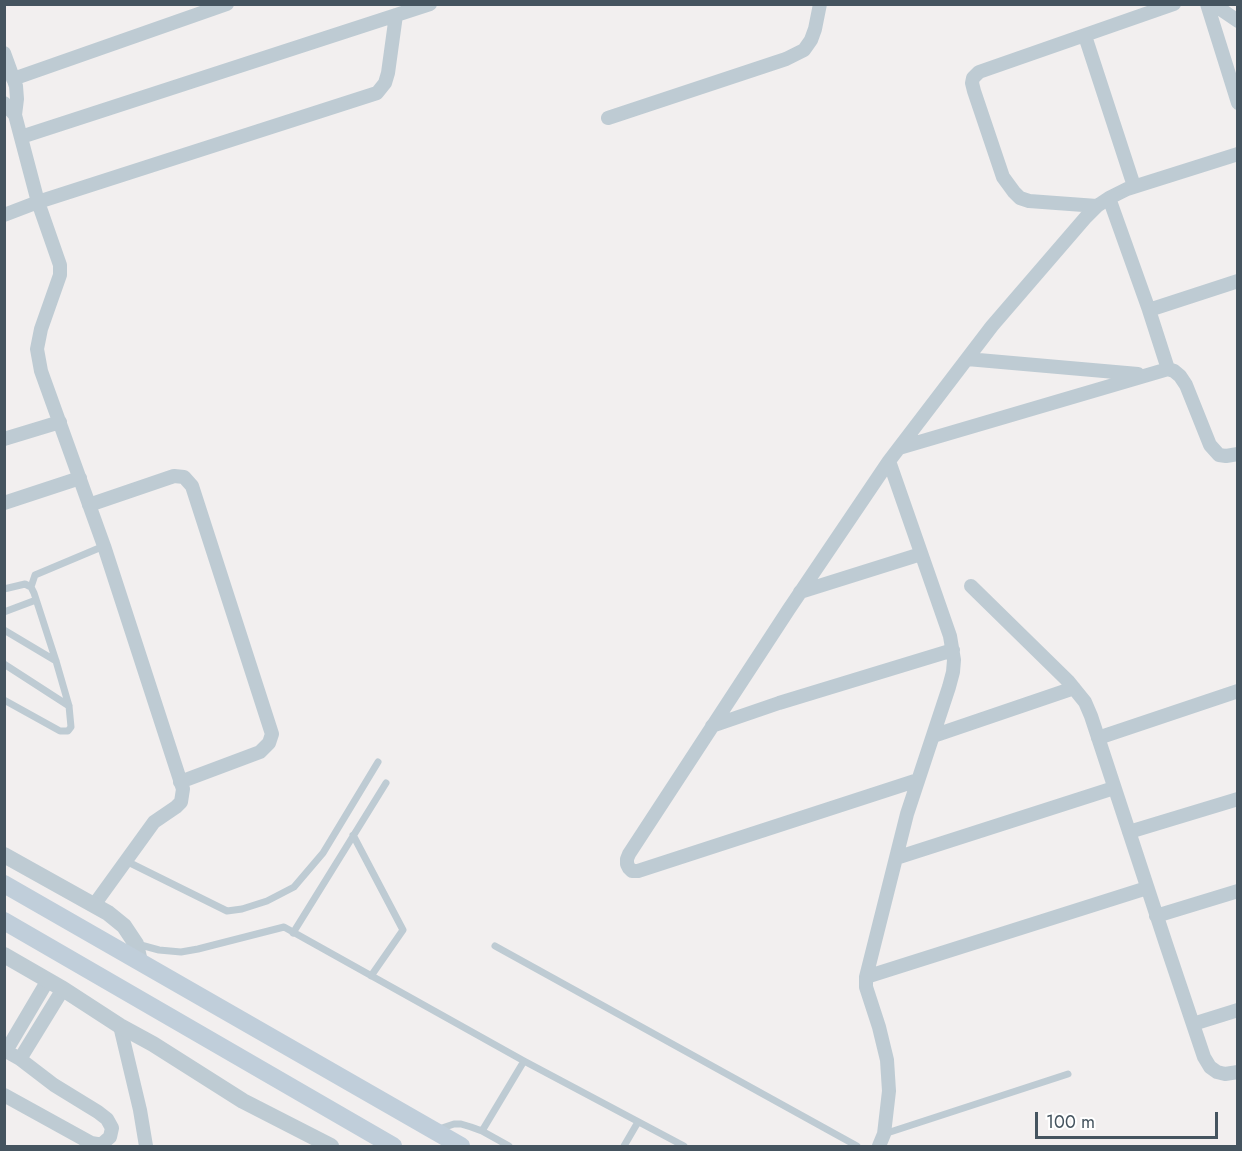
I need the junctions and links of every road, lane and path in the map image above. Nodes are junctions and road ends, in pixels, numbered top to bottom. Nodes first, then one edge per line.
1 (227, 4) edge
2 (430, 4) edge
3 (1174, 4) edge
4 (1208, 4) edge
5 (1213, 4) edge
6 (820, 5) edge
7 (396, 15) junction
8 (1238, 21) edge
9 (1085, 36) junction
10 (4, 53) edge
11 (11, 85) edge
12 (4, 103) edge
13 (1238, 104) edge
14 (15, 115) junction
15 (608, 118) dead end
16 (21, 137) junction
17 (1238, 154) edge
18 (1134, 186) junction
19 (1109, 198) junction
20 (38, 202) junction
21 (1097, 206) junction
22 (4, 215) edge
23 (1238, 281) edge
24 (1149, 310) junction
25 (967, 359) junction
26 (1168, 369) junction
27 (1146, 374) junction
28 (60, 422) junction
29 (4, 439) edge
30 (898, 448) junction
31 (1238, 454) edge
32 (889, 461) junction
33 (80, 478) junction
34 (4, 503) edge
35 (89, 505) junction
36 (104, 546) junction
37 (921, 554) junction
38 (971, 586) dead end
39 (30, 587) junction
40 (4, 589) edge
41 (800, 592) junction
42 (36, 600) junction
43 (4, 612) edge
44 (4, 630) edge
45 (953, 650) junction
46 (56, 661) junction
47 (4, 664) edge
48 (1074, 688) junction
49 (1238, 691) edge
50 (4, 700) edge
51 (69, 706) junction
52 (712, 726) junction
53 (933, 736) junction
54 (1098, 738) junction
55 (378, 762) dead end
56 (918, 780) junction
57 (180, 782) junction
58 (386, 783) dead end
59 (1114, 788) junction
60 (1238, 799) edge
61 (1129, 832) junction
62 (353, 835) junction
63 (4, 855) edge
64 (896, 858) junction
65 (126, 861) junction
66 (4, 884) edge
67 (1147, 888) junction
68 (1238, 891) edge
69 (94, 905) junction
70 (1156, 916) junction
71 (4, 921) edge
72 (293, 933) junction
73 (495, 946) dead end
74 (138, 953) junction
75 (4, 955) edge
76 (371, 976) junction
77 (866, 977) junction
78 (48, 980) junction
79 (63, 989) junction
80 (1238, 1010) edge
81 (1193, 1024) junction
82 (120, 1026) junction
83 (279, 1043) junction
84 (5, 1051) edge
85 (20, 1059) junction
86 (524, 1061) junction
87 (264, 1072) junction
88 (1238, 1072) edge
89 (1068, 1074) dead end
90 (4, 1095) edge
91 (638, 1122) junction
92 (434, 1131) junction
93 (482, 1131) junction
94 (881, 1140) edge
95 (98, 1145) edge
96 (146, 1146) edge
97 (332, 1146) edge
98 (393, 1146) edge
99 (460, 1146) edge
100 (508, 1146) edge
101 (624, 1146) edge
102 (684, 1146) edge
103 (857, 1146) edge

1 - 11 street
2 - 7 street
3 - 9 street
4 - 13 street
5 - 8 street
6 - 15 street
7 - 16 street
7 - 20 street
9 - 18 street
9 - 21 street
10 - 11 street
11 - 14 street
12 - 14 street
14 - 16 street
16 - 20 street
17 - 18 street
18 - 19 street
19 - 21 street
19 - 24 street
20 - 22 street
20 - 28 street
21 - 25 street
23 - 24 street
24 - 26 street
25 - 27 street
25 - 30 street
26 - 27 street
26 - 31 street
27 - 30 street
28 - 29 street
28 - 33 street
30 - 32 street
32 - 37 street
32 - 41 street
33 - 34 street
33 - 35 street
35 - 36 street
35 - 57 street
36 - 39 lane
36 - 57 street
37 - 41 street
37 - 45 street
38 - 48 street
39 - 40 lane
39 - 42 lane
41 - 52 street
42 - 43 lane
42 - 46 lane
44 - 46 lane
45 - 52 street
45 - 53 street
46 - 51 lane
47 - 51 lane
48 - 53 street
48 - 54 street
49 - 54 street
50 - 51 lane
52 - 56 street
53 - 56 street
54 - 59 street
55 - 65 lane
56 - 64 street
57 - 65 street
58 - 62 lane
59 - 61 street
59 - 64 street
60 - 61 street
61 - 67 street
62 - 72 lane
62 - 76 lane
63 - 69 street
64 - 77 street
65 - 69 street
66 - 74 main road
67 - 70 street
67 - 77 street
68 - 70 street
69 - 74 street
70 - 81 street
71 - 87 main road
72 - 74 lane
72 - 76 lane
73 - 103 lane
74 - 83 main road
75 - 78 street
76 - 86 lane
77 - 94 street
78 - 79 street
78 - 84 street
79 - 82 street
79 - 85 street
80 - 81 street
81 - 88 street
82 - 96 street
82 - 97 street
83 - 87 main road
83 - 92 main road
84 - 85 street
85 - 95 street
86 - 91 lane
86 - 93 lane
87 - 98 main road
89 - 94 lane
90 - 95 street
91 - 101 lane
91 - 102 lane
92 - 93 lane
92 - 99 main road
93 - 100 lane

